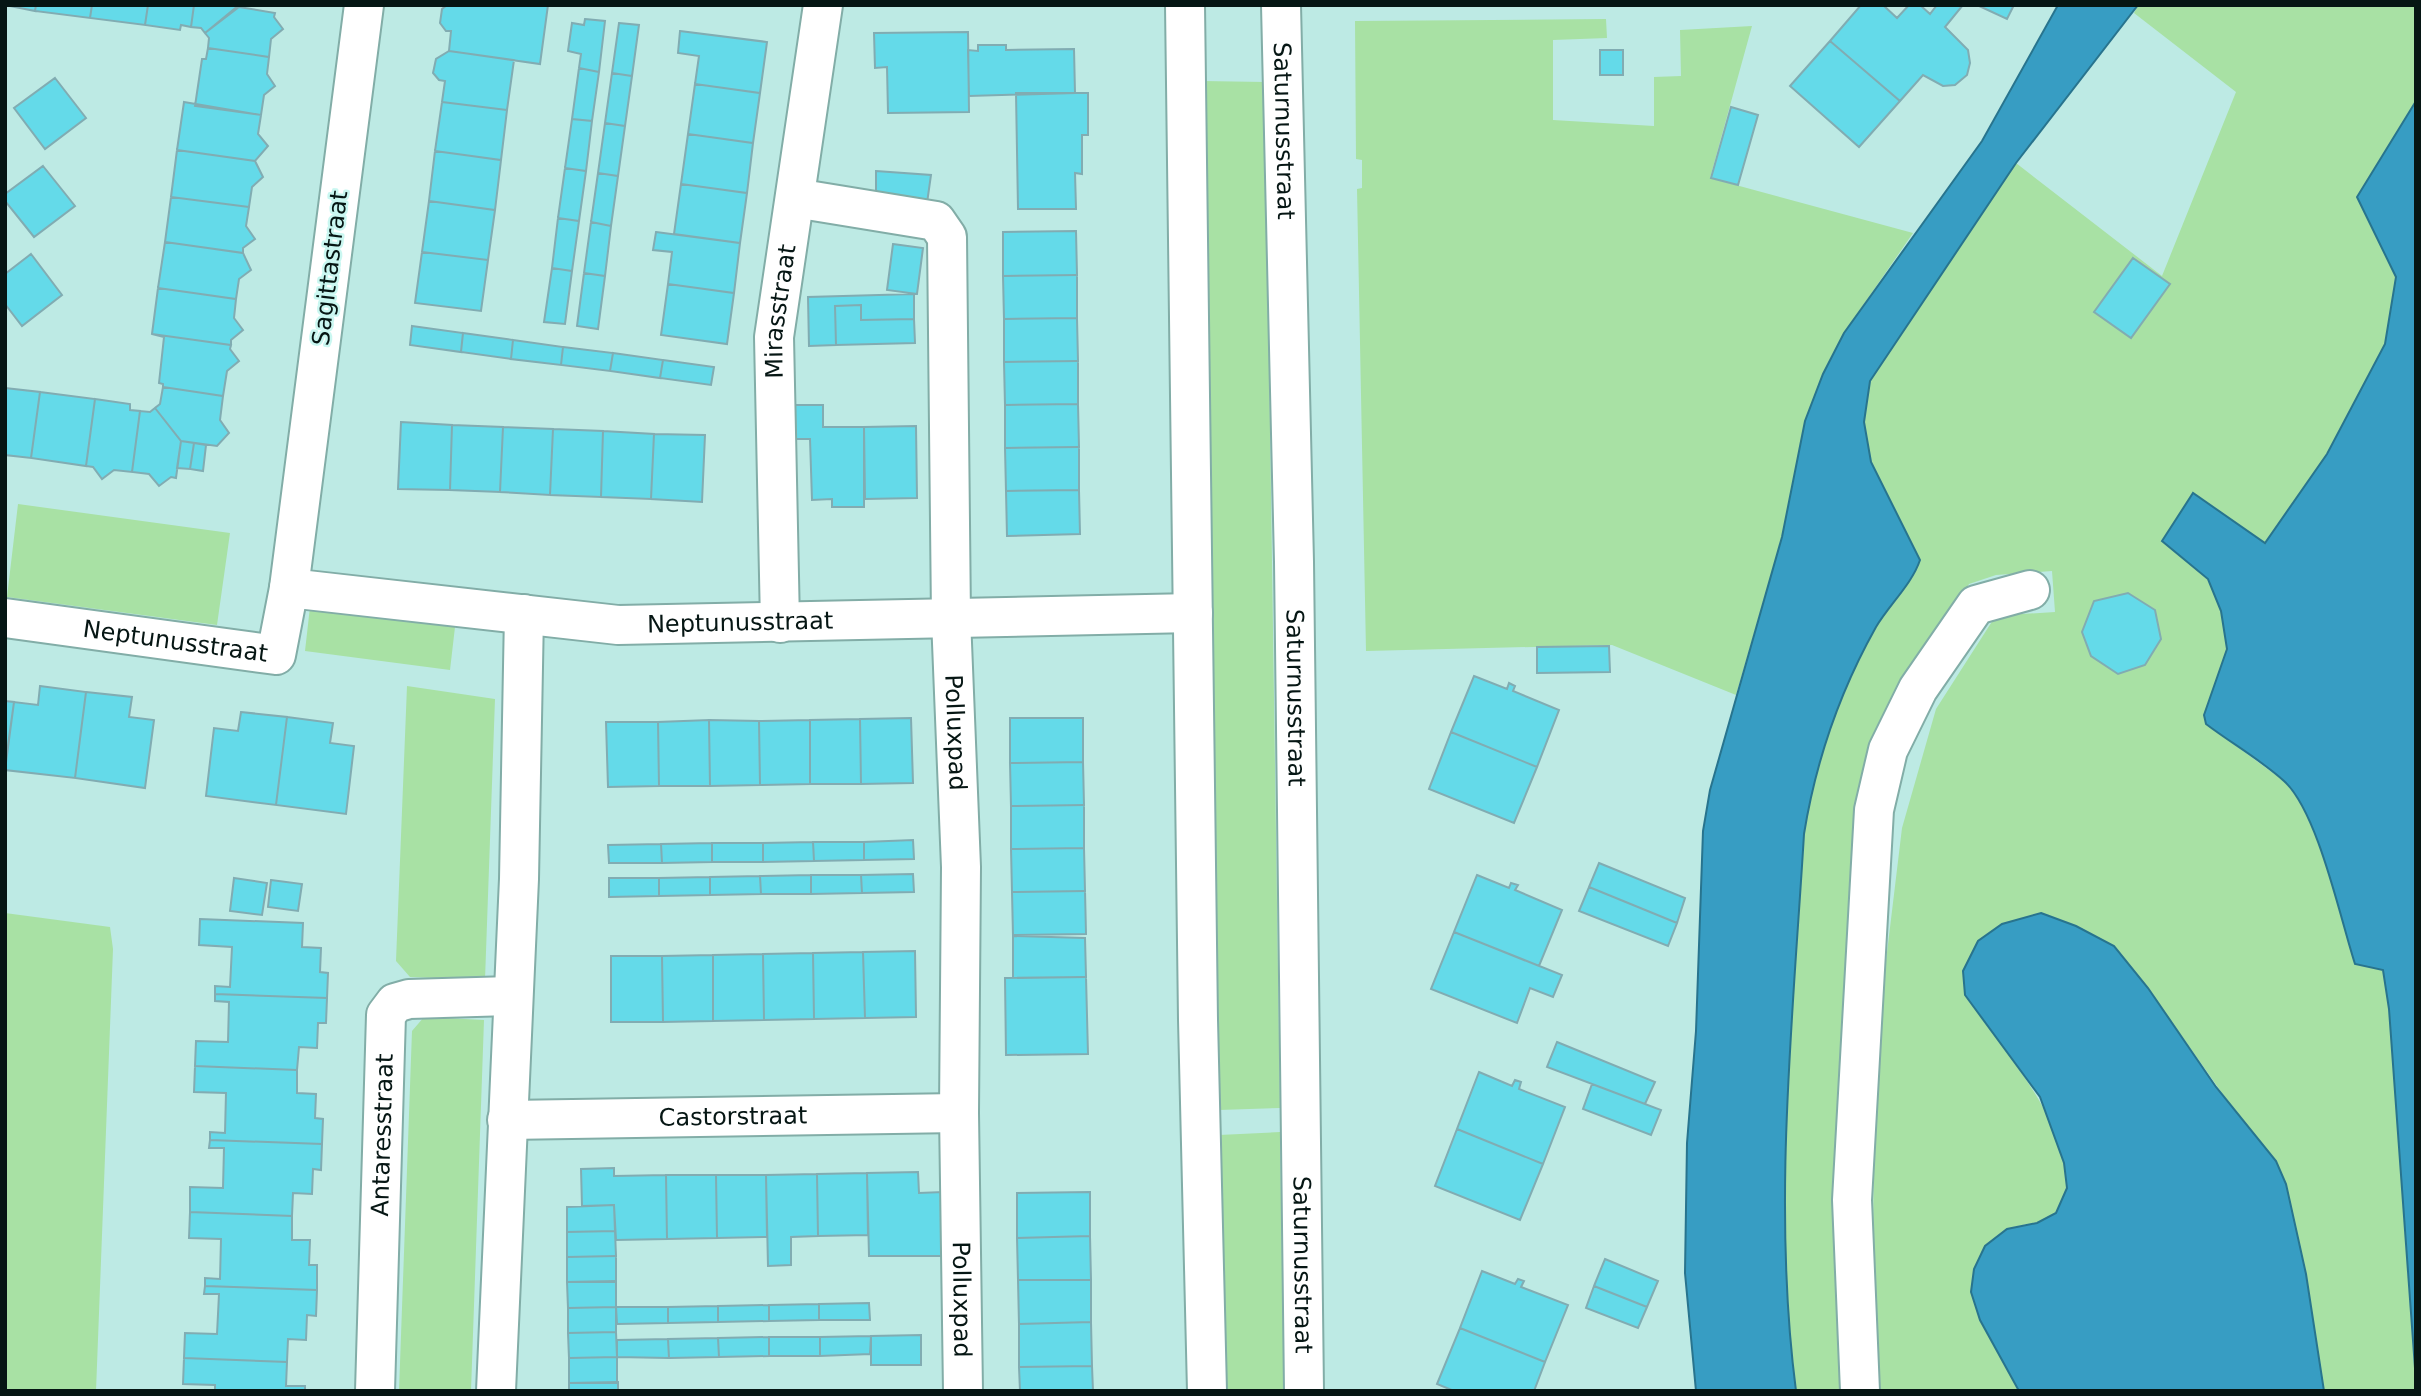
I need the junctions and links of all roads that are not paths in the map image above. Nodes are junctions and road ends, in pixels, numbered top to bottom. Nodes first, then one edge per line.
1 (364, 5) edge
2 (823, 5) edge
3 (1185, 5) edge
4 (1281, 5) edge
5 (795, 198) junction
6 (296, 530) joint
7 (289, 588) junction
8 (2030, 590) dead end
9 (1193, 613) junction
10 (524, 614) junction
11 (5, 618) edge
12 (951, 618) junction
13 (780, 623) junction
14 (512, 996) junction
15 (959, 1113) junction
16 (507, 1120) junction
17 (375, 1391) edge
18 (496, 1391) edge
19 (963, 1391) edge
20 (1207, 1391) edge
21 (1304, 1391) edge
22 (1860, 1391) edge

1 - 6 street, Sagittastraat
2 - 5 street, Mirasstraat
3 - 9 street
4 - 21 street, Saturnusstraat
5 - 12 street, Polluxpad
5 - 13 street, Mirasstraat
6 - 7 street, Neptunusstraat
7 - 10 street, Neptunusstraat
7 - 11 street, Neptunusstraat
8 - 22 street
9 - 12 street, Neptunusstraat
9 - 20 street
10 - 13 street, Neptunusstraat
10 - 14 street
12 - 13 street, Neptunusstraat
12 - 15 street, Polluxpad
14 - 16 street
14 - 17 street, Antaresstraat
15 - 16 street, Castorstraat
15 - 19 street, Polluxpad
16 - 18 street

